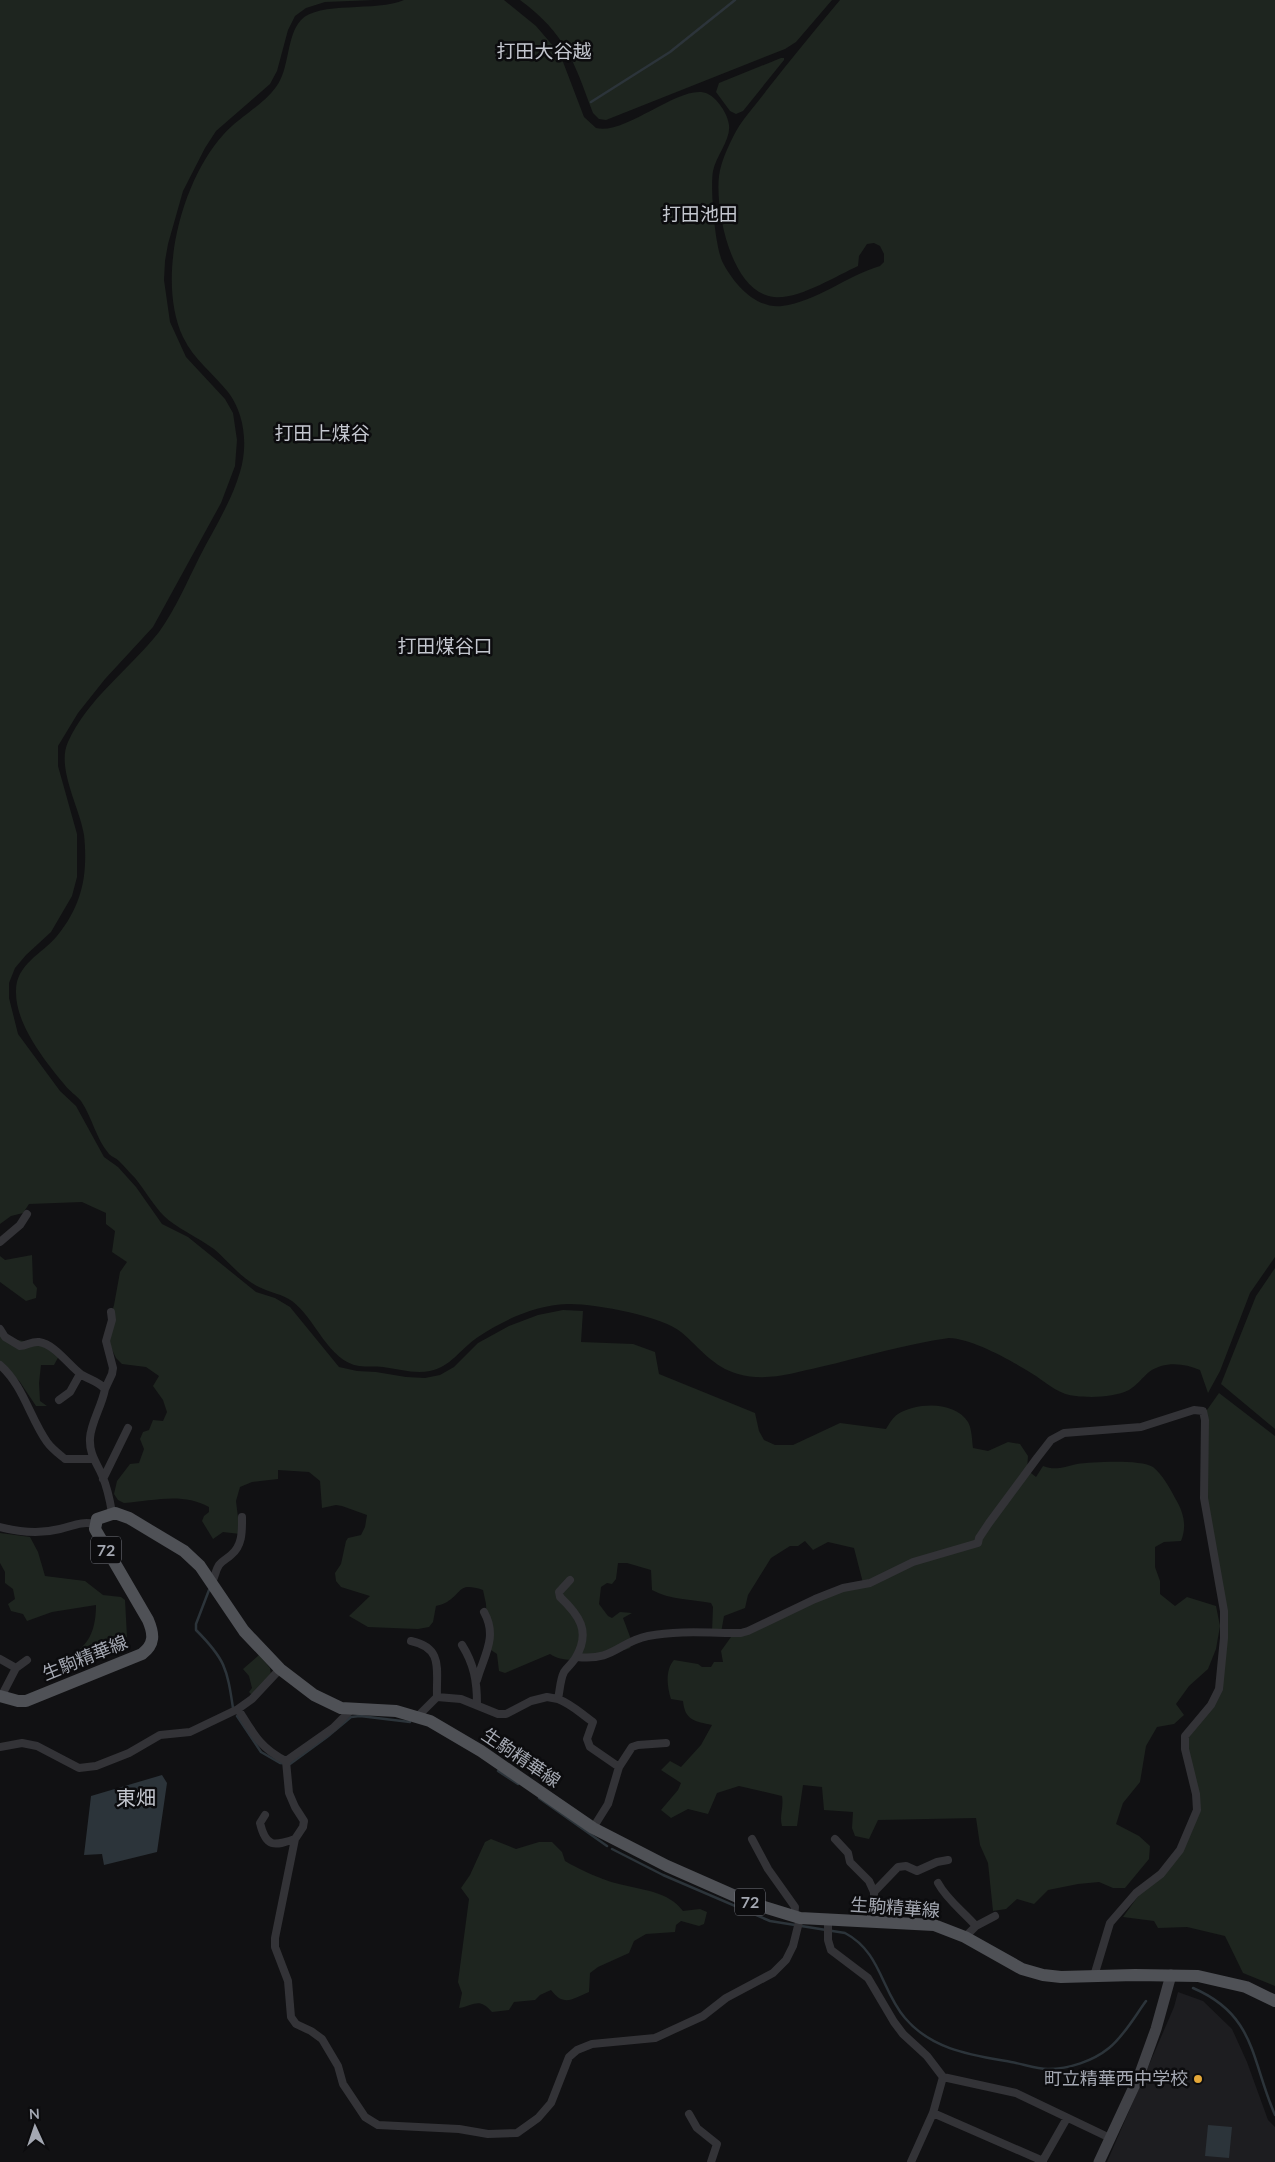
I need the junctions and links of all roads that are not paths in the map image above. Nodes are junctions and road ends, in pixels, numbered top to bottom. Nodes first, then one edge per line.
1 (27, 1214) dead end
2 (0, 1242) edge
3 (111, 1312) dead end
4 (0, 1329) edge
5 (0, 1365) edge
6 (80, 1374) junction
7 (104, 1389) junction
8 (60, 1400) dead end
9 (128, 1428) dead end
10 (92, 1459) junction
11 (103, 1479) junction
12 (112, 1513) junction
13 (242, 1517) dead end
14 (95, 1524) junction
15 (0, 1527) edge
16 (570, 1580) dead end
17 (211, 1584) junction
18 (484, 1612) dead end
19 (411, 1641) dead end
20 (462, 1645) dead end
21 (577, 1657) junction
22 (0, 1659) edge
23 (27, 1660) dead end
24 (16, 1668) junction
25 (280, 1669) junction
26 (477, 1680) junction
27 (1, 1696) edge
28 (437, 1697) junction
29 (558, 1699) junction
30 (477, 1704) junction
31 (238, 1709) junction
32 (352, 1709) junction
33 (418, 1716) junction
34 (666, 1743) dead end
35 (0, 1747) edge
36 (286, 1761) junction
37 (620, 1767) junction
38 (265, 1815) dead end
39 (593, 1828) junction
40 (295, 1839) junction
41 (752, 1839) dead end
42 (835, 1839) dead end
43 (948, 1860) dead end
44 (938, 1883) dead end
45 (874, 1892) junction
46 (995, 1916) dead end
47 (797, 1917) junction
48 (828, 1921) junction
49 (869, 1923) junction
50 (976, 1926) junction
51 (965, 1937) junction
52 (1171, 1975) junction
53 (1094, 1976) junction
54 (1275, 2001) edge
55 (943, 2077) junction
56 (932, 2113) junction
57 (689, 2114) dead end
58 (1067, 2118) junction
59 (1110, 2138) junction
60 (913, 2161) edge
61 (1043, 2161) edge
62 (711, 2162) edge
63 (1099, 2162) edge

1 - 2 street
3 - 7 street
4 - 6 street
5 - 10 street
6 - 7 street
6 - 8 street
7 - 10 street
9 - 11 street
10 - 11 street
11 - 12 street
12 - 14 main road, 72
12 - 17 main road, 生駒精華線 / 72
13 - 17 street
14 - 15 street
14 - 27 main road, 生駒精華線 / 72
16 - 21 street
17 - 25 main road, 生駒精華線 / 72
18 - 26 street
19 - 28 street
20 - 26 street
21 - 29 street
21 - 53 street
22 - 24 street
23 - 24 street
24 - 27 street
25 - 31 street
25 - 32 main road, 生駒精華線 / 72
26 - 30 street
28 - 30 street
28 - 33 street
29 - 30 street
29 - 37 street
31 - 35 street
31 - 36 street
32 - 33 main road, 生駒精華線 / 72
32 - 36 street
33 - 39 main road, 生駒精華線 / 72
34 - 37 street
36 - 40 street
37 - 39 street
38 - 40 street
39 - 47 main road, 生駒精華線 / 72
40 - 47 street
41 - 47 street
42 - 45 street
43 - 45 street
44 - 50 street
45 - 49 street
46 - 50 street
47 - 48 main road, 生駒精華線 / 72
48 - 49 main road, 生駒精華線 / 72
48 - 55 street
49 - 51 main road, 生駒精華線 / 72
50 - 51 street
51 - 53 main road, 生駒精華線 / 72
52 - 53 main road, 生駒精華線 / 72
52 - 54 main road, 生駒精華線 / 72
52 - 59 street
55 - 56 street
55 - 58 street
56 - 60 street
56 - 61 street
57 - 62 street
58 - 59 street
58 - 61 street
59 - 63 street

